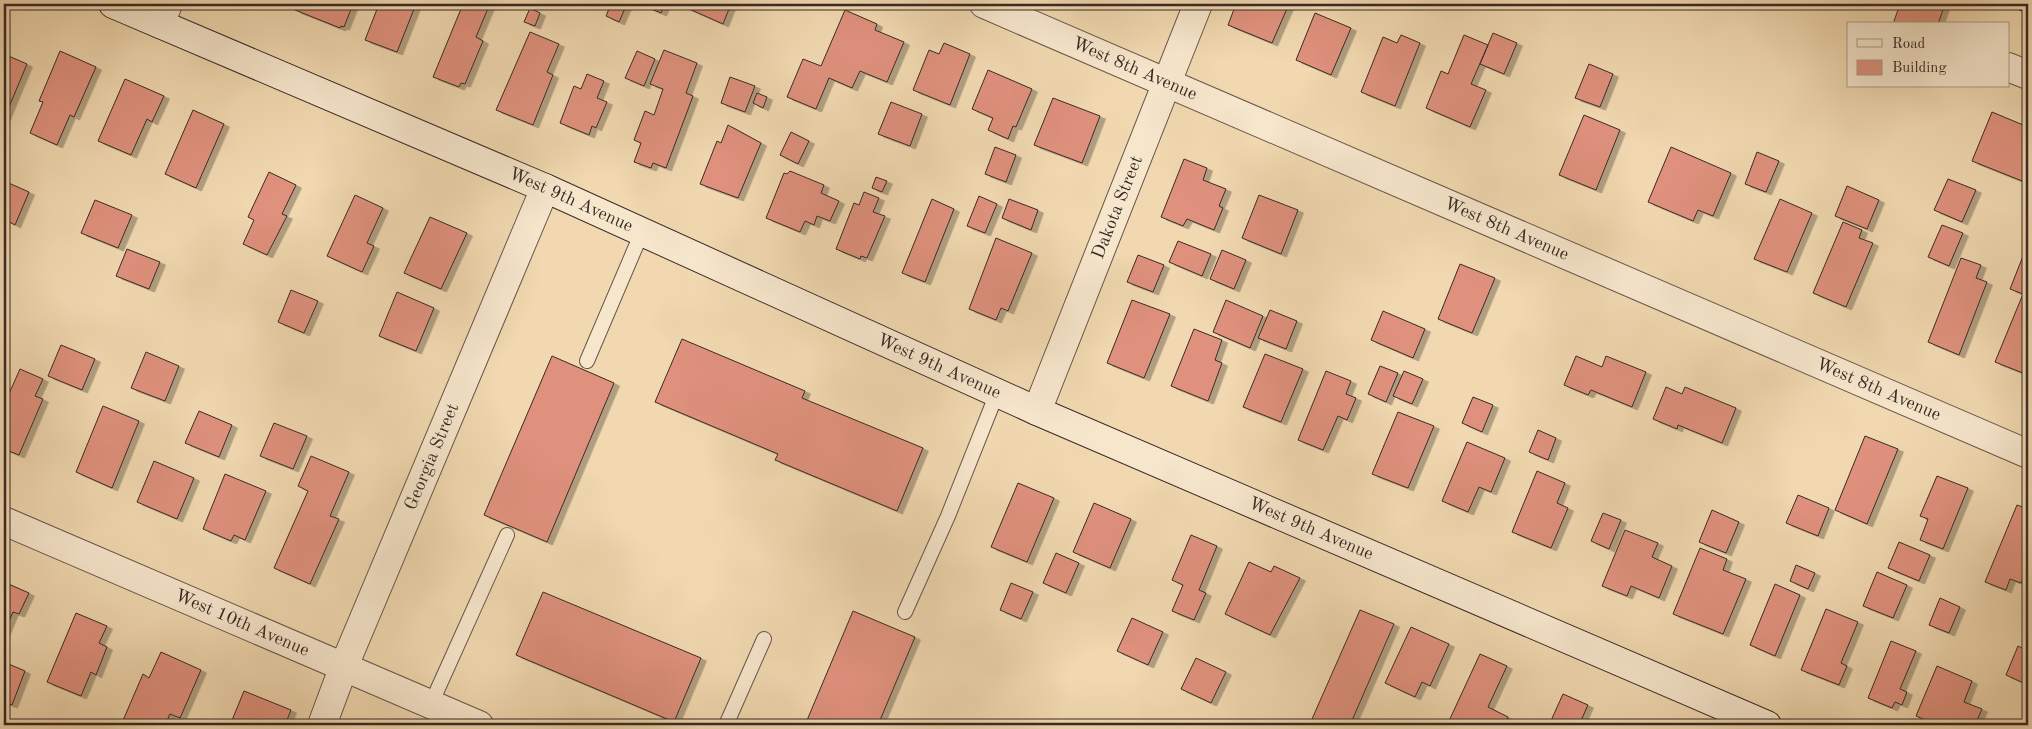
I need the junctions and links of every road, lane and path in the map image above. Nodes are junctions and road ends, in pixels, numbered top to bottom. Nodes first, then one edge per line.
1 (113, 4) edge
2 (984, 4) edge
3 (1198, 4) edge
4 (164, 14) edge
5 (2010, 68) edge
6 (2028, 75) edge
7 (1166, 84) junction
8 (545, 188) junction
9 (642, 232) junction
10 (587, 361) dead end
11 (997, 392) junction
12 (1037, 411) junction
13 (2028, 454) edge
14 (4, 521) edge
15 (507, 535) dead end
16 (905, 612) dead end
17 (764, 639) dead end
18 (344, 666) junction
19 (431, 704) junction
20 (322, 725) edge
21 (479, 725) edge
22 (726, 725) edge
23 (1768, 725) edge

1 - 4 street, West 9th Avenue
2 - 7 street, West 8th Avenue
3 - 7 street, Dakota Street
4 - 8 street, West 9th Avenue
5 - 6 street
7 - 12 street, Dakota Street
7 - 13 street, West 8th Avenue
8 - 9 street, West 9th Avenue
8 - 18 street, Georgia Street
9 - 10 lane
9 - 11 street, West 9th Avenue
11 - 12 street, West 9th Avenue
11 - 16 lane
12 - 23 street, West 9th Avenue
14 - 18 street, West 10th Avenue
15 - 19 lane
17 - 22 lane
18 - 19 street, West 10th Avenue
18 - 20 street, Georgia Street
19 - 21 street, West 10th Avenue

